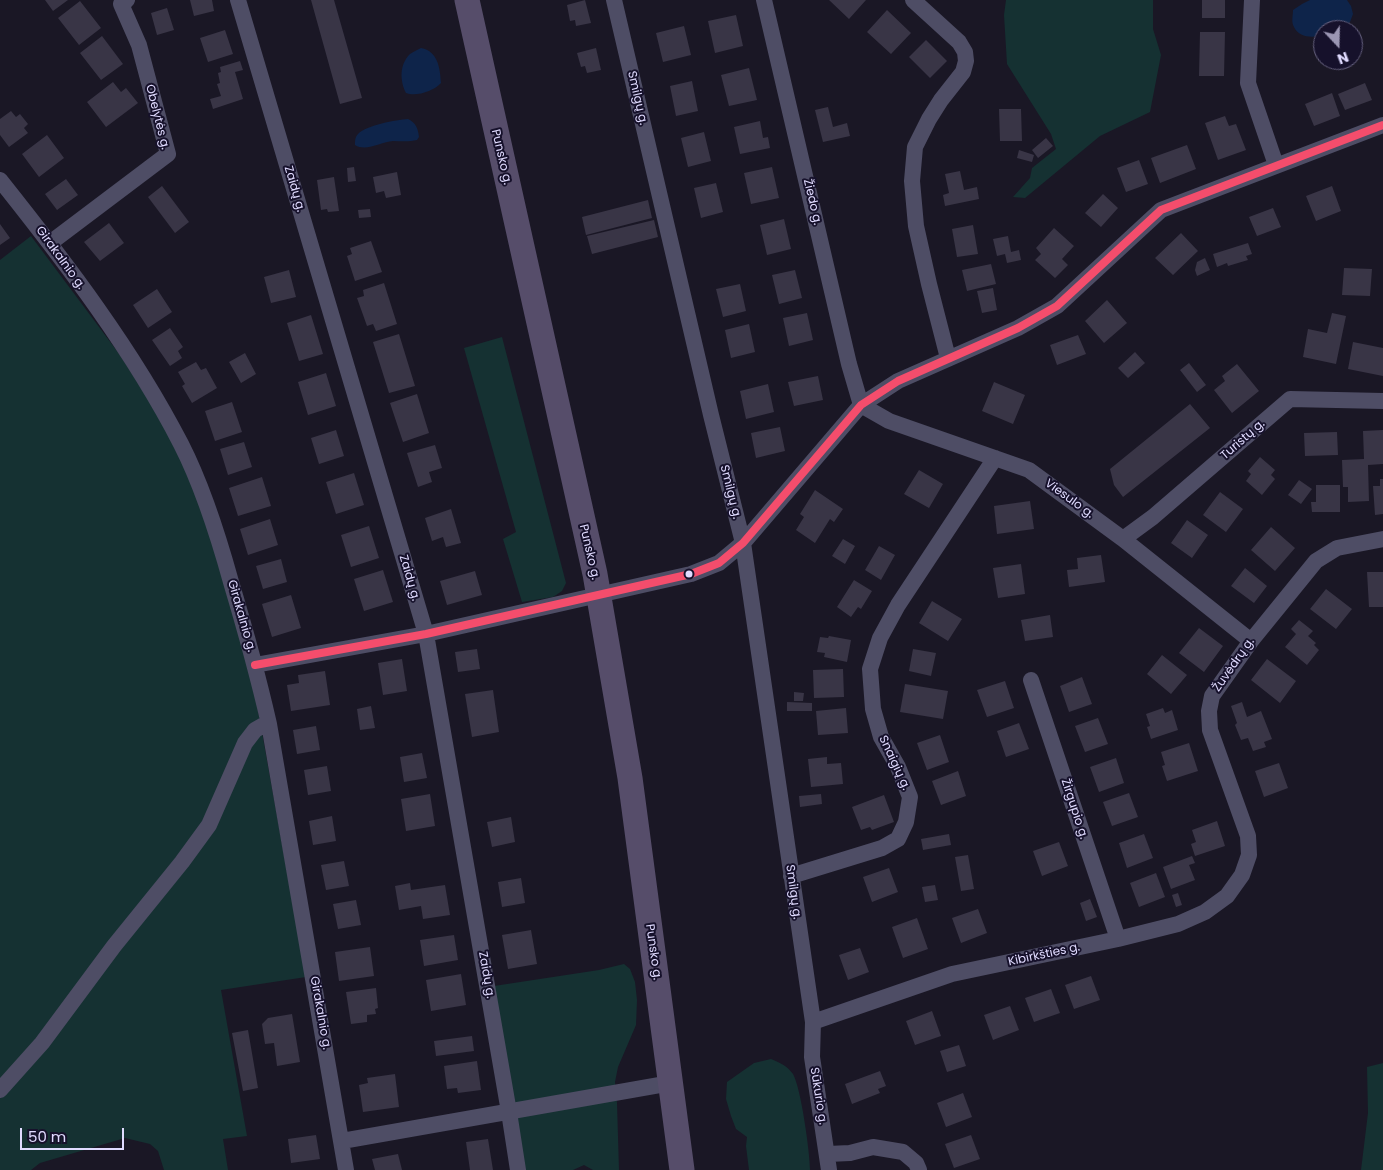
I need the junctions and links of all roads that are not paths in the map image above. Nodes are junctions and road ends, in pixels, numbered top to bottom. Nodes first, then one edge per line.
1 (127, 0) edge
2 (238, 0) edge
3 (467, 0) edge
4 (614, 0) edge
5 (764, 0) edge
6 (913, 0) edge
7 (1252, 0) edge
8 (1383, 125) edge
9 (1276, 165) junction
10 (0, 180) edge
11 (50, 243) junction
12 (948, 358) junction
13 (1383, 401) edge
14 (861, 405) junction
15 (995, 458) junction
16 (1124, 539) junction
17 (1383, 539) edge
18 (743, 543) junction
19 (598, 594) junction
20 (426, 634) junction
21 (1251, 641) junction
22 (255, 665) junction
23 (1031, 680) dead end
24 (269, 724) junction
25 (1249, 855) joint
26 (791, 876) junction
27 (1118, 939) junction
28 (813, 1022) junction
29 (671, 1083) junction
30 (0, 1090) edge
31 (509, 1112) junction
32 (342, 1142) junction
33 (829, 1162) edge
34 (346, 1170) edge
35 (518, 1170) edge
36 (682, 1170) edge
37 (919, 1170) edge

1 - 11 street, Obelytės g.
2 - 20 street, Zaidų g.
3 - 19 main road, Punsko g.
4 - 18 street, Smilgų g.
5 - 14 street, Žiedo g.
6 - 12 street
7 - 9 street
8 - 9 street
9 - 12 street
10 - 11 street, Girakalnio g.
11 - 22 street, Girakalnio g.
12 - 14 street
13 - 16 street, Turistų g.
14 - 15 street, Viesulo g.
14 - 18 street
15 - 16 street, Viesulo g.
15 - 26 street, Snaigių g.
16 - 21 street, Viesulo g.
17 - 21 street, Žuvėdrų g.
18 - 19 street
18 - 26 street, Smilgų g.
19 - 20 street
19 - 29 main road, Punsko g.
20 - 22 street
20 - 31 street, Zaidų g.
21 - 25 street, Žuvėdrų g.
22 - 24 street, Girakalnio g.
23 - 27 street, Žirgupio g.
24 - 30 street
24 - 32 street, Girakalnio g.
25 - 27 street, Kibirkšties g.
26 - 28 street, Smilgų g.
27 - 28 street, Kibirkšties g.
28 - 33 street, Sūkurio g.
29 - 31 street
29 - 36 main road, Punsko g.
31 - 32 street
31 - 35 street, Zaidų g.
32 - 34 street, Girakalnio g.
33 - 37 street

